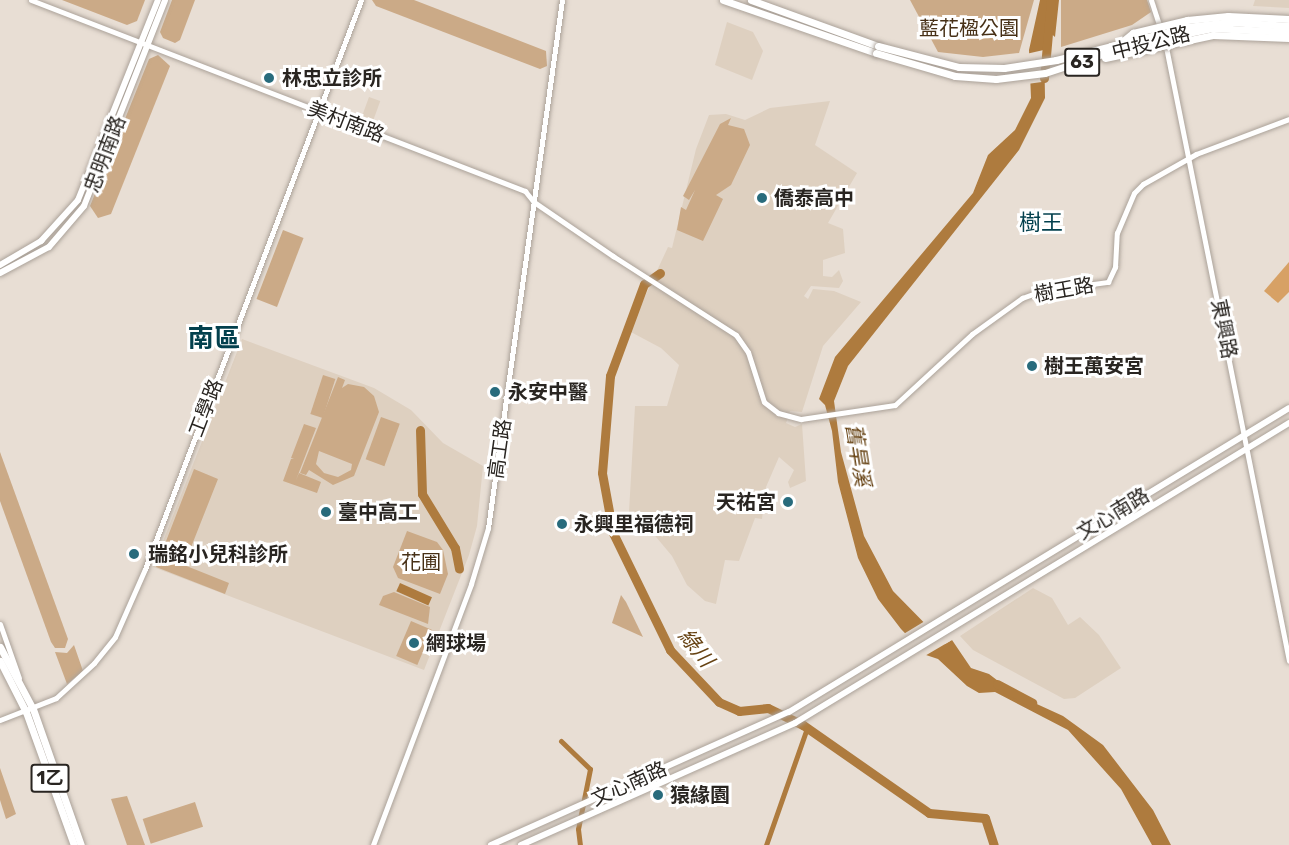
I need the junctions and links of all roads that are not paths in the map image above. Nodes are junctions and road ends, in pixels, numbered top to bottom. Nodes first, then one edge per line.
1 (31, 0) edge
2 (158, 0) edge
3 (165, 0) edge
4 (361, 0) edge
5 (562, 0) edge
6 (723, 0) edge
7 (751, 0) edge
8 (1151, 0) edge
9 (1289, 19) edge
10 (1289, 26) edge
11 (1289, 32) edge
12 (1289, 38) edge
13 (1121, 43) junction
14 (144, 44) junction
15 (877, 50) junction
16 (1087, 61) junction
17 (318, 111) junction
18 (1289, 119) edge
19 (1190, 157) junction
20 (534, 202) junction
21 (0, 265) edge
22 (0, 273) edge
23 (1289, 408) edge
24 (805, 419) joint
25 (1289, 423) edge
26 (1245, 435) junction
27 (1247, 448) junction
28 (0, 624) edge
29 (0, 647) edge
30 (0, 661) edge
31 (1289, 661) edge
32 (20, 680) junction
33 (29, 710) junction
34 (0, 720) edge
35 (74, 845) edge
36 (81, 845) edge
37 (373, 845) edge
38 (491, 845) edge
39 (521, 845) edge

1 - 14 street, 美村南路
2 - 14 main road, 忠明南路
3 - 14 main road, 忠明南路
4 - 17 street, 工學路
5 - 20 street, 高工路
6 - 15 main road, 63
7 - 15 main road, 63
8 - 19 street, 東興路
9 - 13 main road, bridge
10 - 13 main road, 中投公路 / 63, bridge
11 - 16 main road, 中投公路 / 63, bridge
12 - 16 main road, bridge
13 - 15 main road, 中投公路 / 63, bridge
14 - 17 street, 美村南路
14 - 21 main road, 忠明南路
14 - 22 main road, 忠明南路
15 - 16 main road, 中投公路 / 63, bridge
17 - 20 street, 美村南路
17 - 33 street, 工學路
18 - 19 street, 樹王路
19 - 24 street, 樹王路
19 - 26 street, 東興路
20 - 24 street, 美村南路
20 - 37 street, 高工路
23 - 26 main road, 文心南路
25 - 27 main road, 文心南路
26 - 27 street, 東興路
26 - 38 main road, 文心南路
27 - 31 street, 東興路
27 - 39 main road, 文心南路
28 - 32 street
29 - 32 main road, 1乙
30 - 33 main road, 1乙
32 - 33 main road, 1乙
33 - 34 street, 工學路
33 - 35 main road, 1乙
33 - 36 main road, 1乙

